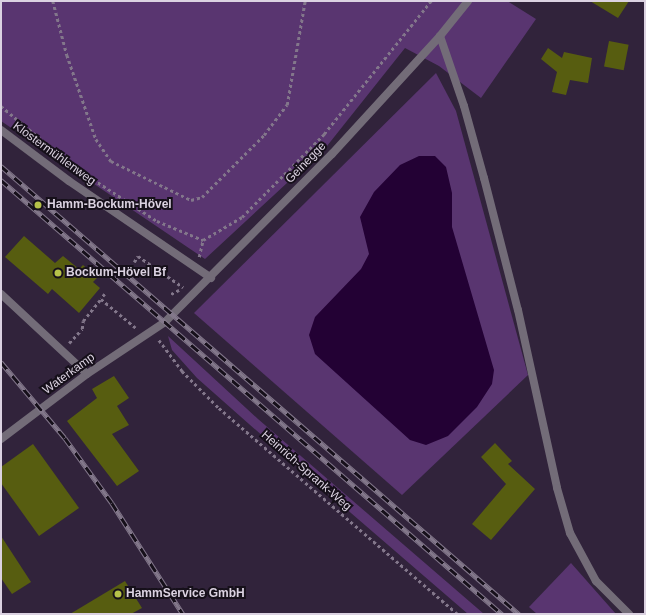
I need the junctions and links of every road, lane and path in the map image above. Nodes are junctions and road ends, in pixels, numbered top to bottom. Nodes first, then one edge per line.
1 (53, 1) edge
2 (306, 1) edge
3 (431, 1) edge
4 (468, 1) edge
5 (440, 36) junction
6 (1, 106) edge
7 (1, 130) edge
8 (203, 240) junction
9 (134, 262) dead end
10 (196, 267) junction
11 (211, 278) junction
12 (1, 294) edge
13 (105, 294) dead end
14 (171, 294) dead end
15 (101, 299) junction
16 (153, 332) junction
17 (144, 338) junction
18 (63, 350) junction
19 (87, 374) junction
20 (1, 439) edge
21 (458, 614) edge
22 (630, 614) edge

1 - 2 path
3 - 8 path
4 - 5 street, Geinegge
5 - 11 street, Geinegge
5 - 22 street
6 - 8 path
7 - 10 street, Klostermühlenweg
8 - 10 path
9 - 14 path
10 - 11 street, Klostermühlenweg
11 - 16 street, Geinegge
12 - 18 street
13 - 15 path
15 - 17 path
15 - 18 path
16 - 17 street, Waterkamp
16 - 21 path, Heinrich-Sprank-Weg
17 - 19 street, Waterkamp
18 - 19 street
19 - 20 street, Waterkamp

